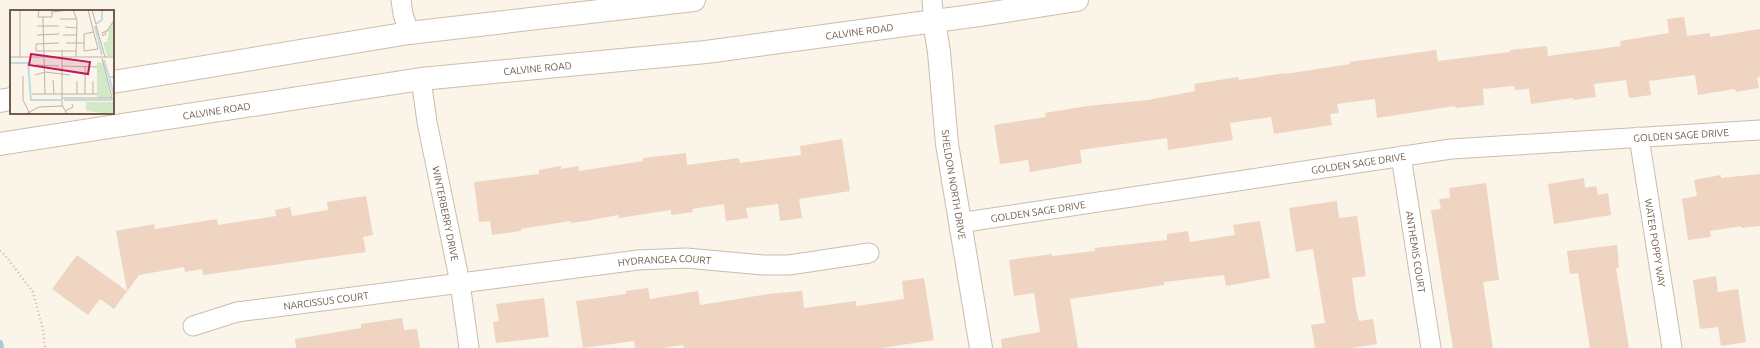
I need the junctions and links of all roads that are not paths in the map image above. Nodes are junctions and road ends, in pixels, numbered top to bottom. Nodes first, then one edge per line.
1 (401, 0) edge
2 (694, 0) edge
3 (932, 0) edge
4 (1077, 0) edge
5 (934, 21) junction
6 (409, 33) junction
7 (421, 79) junction
8 (114, 82) edge
9 (10, 99) edge
10 (0, 101) edge
11 (1760, 130) edge
12 (1639, 137) junction
13 (0, 144) edge
14 (1401, 156) junction
15 (959, 223) junction
16 (869, 253) dead end
17 (460, 283) junction
18 (194, 326) dead end
19 (469, 348) edge
20 (980, 348) edge
21 (1431, 348) edge
22 (1672, 348) edge

1 - 6 street
2 - 6 main road
3 - 5 street
4 - 5 main road, CALVINE ROAD
5 - 7 main road, CALVINE ROAD
5 - 15 main road, SHELDON NORTH DRIVE
6 - 8 main road
7 - 13 main road, CALVINE ROAD
7 - 17 street, WINTERBERRY DRIVE
9 - 10 main road
11 - 12 street, GOLDEN SAGE DRIVE
12 - 14 street, GOLDEN SAGE DRIVE
12 - 22 street, WATER POPPY WAY
14 - 15 street, GOLDEN SAGE DRIVE
14 - 21 street, ANTHEMIS COURT
15 - 20 main road, SHELDON NORTH DRIVE
16 - 17 street, HYDRANGEA COURT
17 - 18 street, NARCISSUS COURT
17 - 19 street, WINTERBERRY DRIVE

